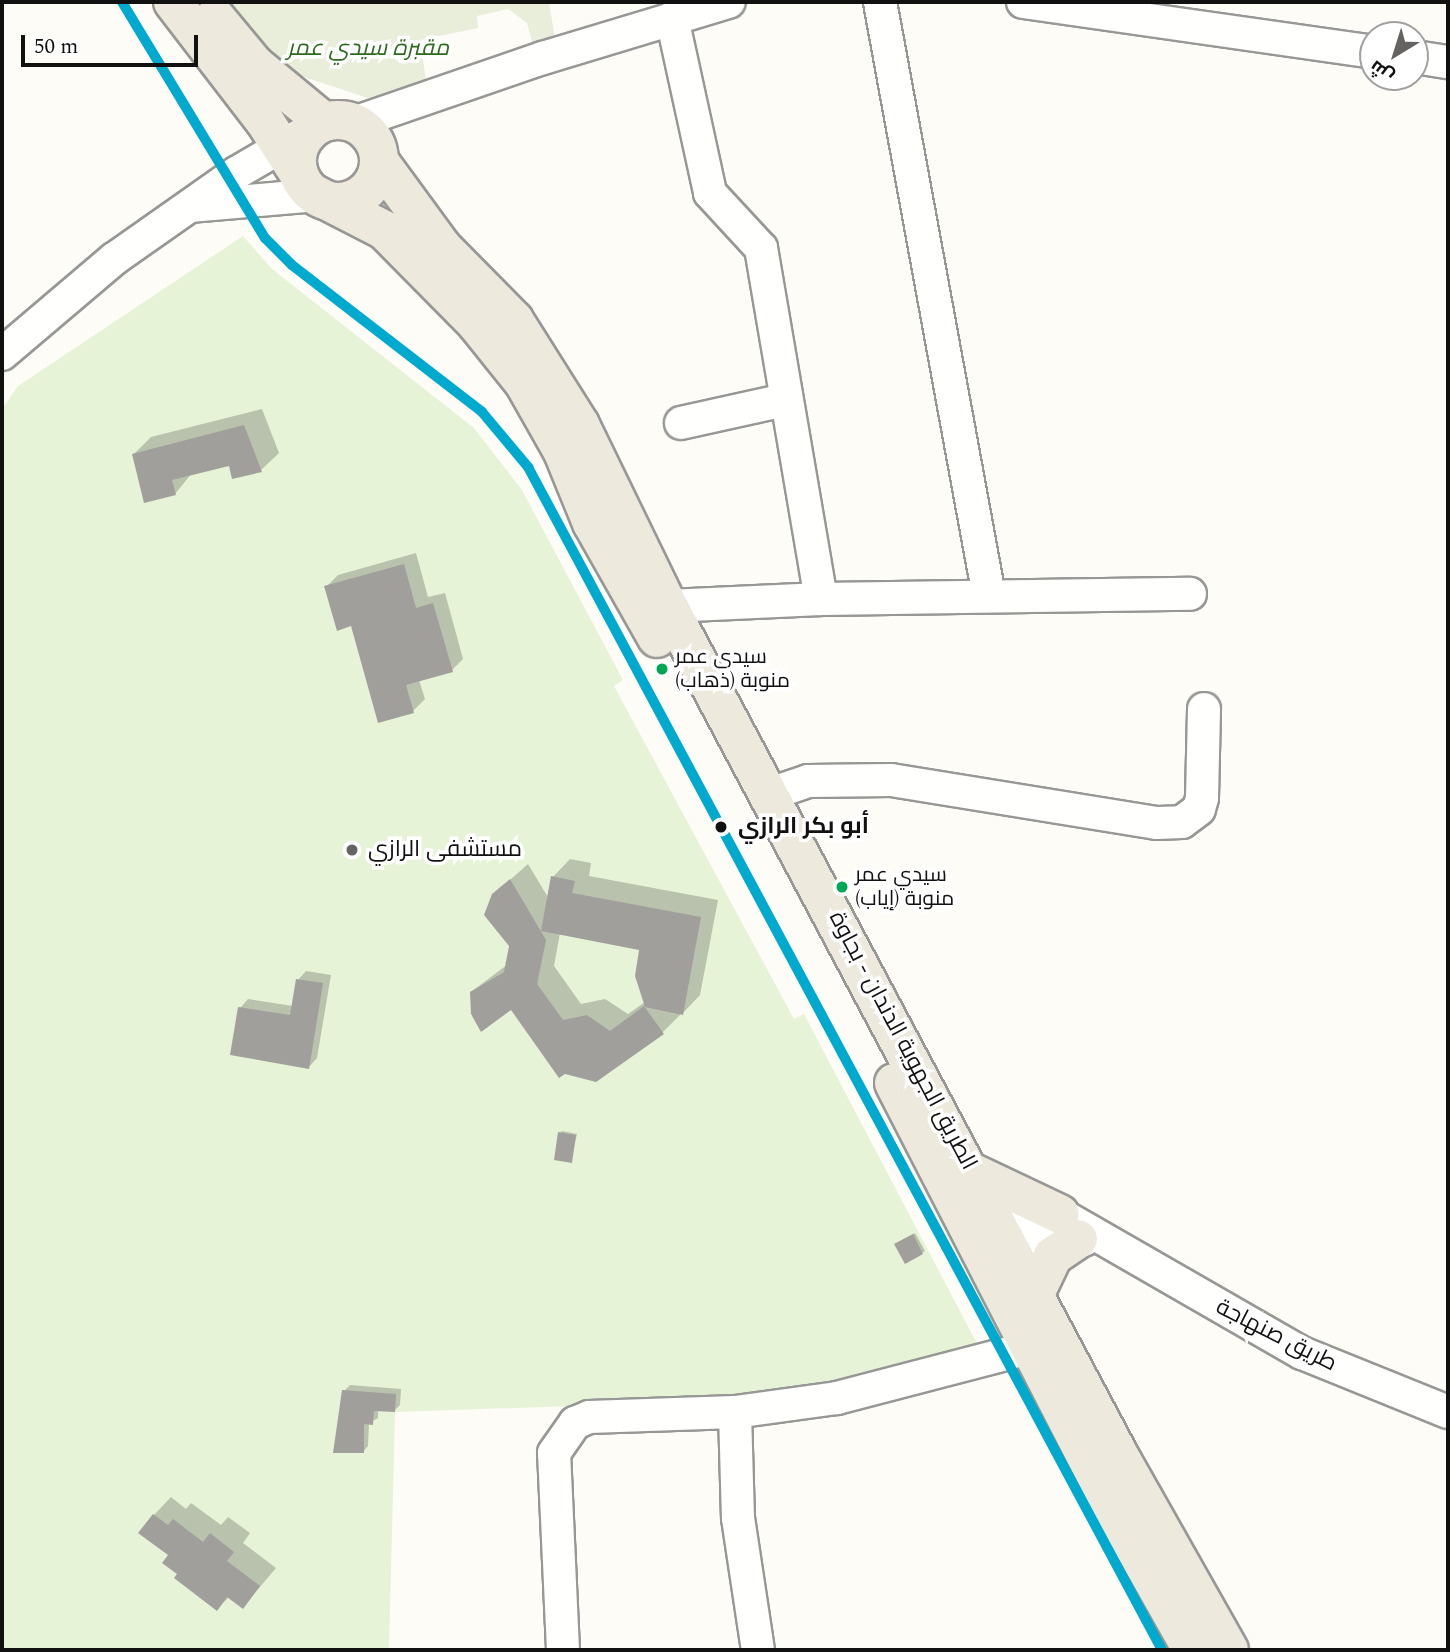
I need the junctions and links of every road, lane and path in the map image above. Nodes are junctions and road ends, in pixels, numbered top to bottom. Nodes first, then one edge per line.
1 (173, 2) edge
2 (204, 2) edge
3 (729, 2) edge
4 (880, 2) edge
5 (1023, 2) edge
6 (672, 18) junction
7 (1359, 50) edge
8 (1429, 59) edge
9 (1448, 62) edge
10 (330, 150) junction
11 (187, 207) junction
12 (2, 354) edge
13 (785, 400) junction
14 (681, 423) dead end
15 (1190, 594) dead end
16 (989, 596) junction
17 (821, 599) junction
18 (656, 610) junction
19 (1204, 709) dead end
20 (770, 794) junction
21 (971, 1172) junction
22 (1083, 1232) junction
23 (990, 1240) junction
24 (1035, 1294) junction
25 (1029, 1348) junction
26 (735, 1412) junction
27 (1448, 1412) edge
28 (564, 1650) edge
29 (758, 1650) edge
30 (1192, 1650) edge
31 (1229, 1650) edge

1 - 10 main road, الطريق الجهوية الدندان - بجاوة
2 - 10 main road, الطريق الجهوية الدندان - بجاوة
3 - 6 street
4 - 16 street
5 - 7 street
6 - 10 street
6 - 13 street
8 - 9 street
10 - 11 street
10 - 11 street
10 - 18 main road, الطريق الجهوية الدندان - بجاوة
10 - 18 main road, الطريق الجهوية الدندان - بجاوة
11 - 12 street
13 - 14 street
13 - 17 street
15 - 16 street
16 - 17 street
17 - 18 street
18 - 20 main road, الطريق الجهوية الدندان - بجاوة
18 - 23 main road, الطريق الجهوية الدندان - بجاوة
19 - 20 street
20 - 21 main road, الطريق الجهوية الدندان - بجاوة
21 - 22 main road
21 - 23 main road, الطريق الجهوية الدندان - بجاوة
22 - 23 street
22 - 24 main road
22 - 27 street, طريق صنهاجة
23 - 24 main road, الطريق الجهوية الدندان - بجاوة
23 - 25 main road, الطريق الجهوية الدندان - بجاوة
24 - 31 main road, الطريق الجهوية الدندان - بجاوة
25 - 26 street
25 - 30 main road, الطريق الجهوية الدندان - بجاوة
26 - 28 street
26 - 29 street

